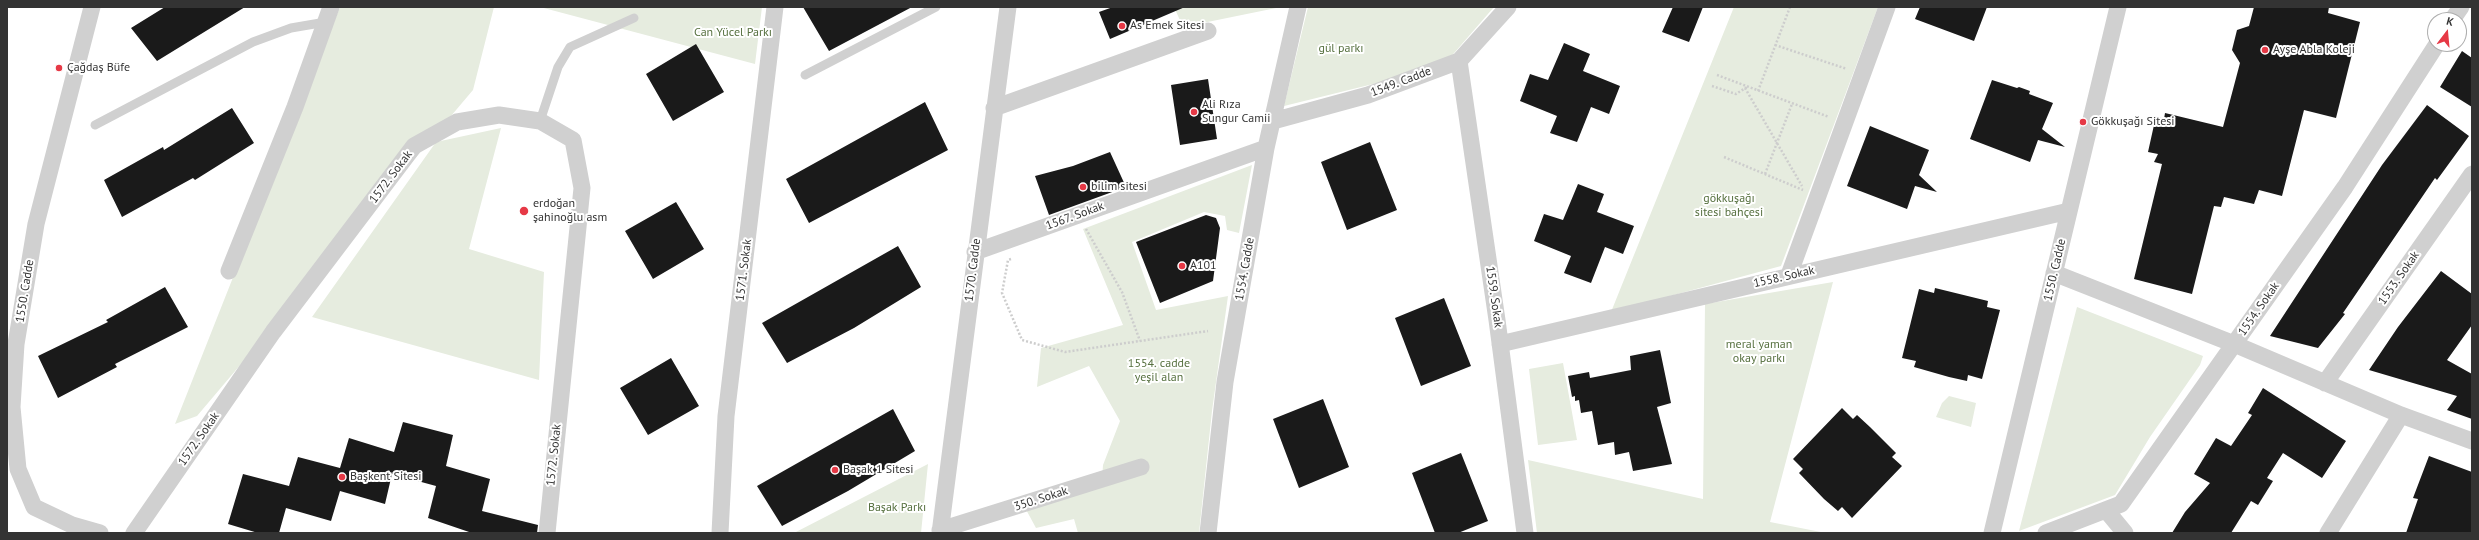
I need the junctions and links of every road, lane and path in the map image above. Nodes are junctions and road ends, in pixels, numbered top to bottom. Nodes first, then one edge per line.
1 (92, 7) edge
2 (776, 7) edge
3 (936, 7) edge
4 (1008, 7) edge
5 (1298, 7) edge
6 (1508, 7) edge
7 (1790, 7) edge
8 (1887, 7) edge
9 (2118, 7) edge
10 (328, 14) edge
11 (634, 18) dead end
12 (1208, 31) dead end
13 (1775, 45) junction
14 (2432, 52) edge
15 (1459, 61) junction
16 (1862, 74) junction
17 (805, 75) dead end
18 (1717, 75) dead end
19 (1712, 86) dead end
20 (1746, 88) junction
21 (1758, 91) junction
22 (1792, 104) junction
23 (994, 108) junction
24 (540, 120) junction
25 (1273, 120) junction
26 (1845, 122) junction
27 (95, 125) dead end
28 (1776, 142) junction
29 (1266, 148) junction
30 (1724, 157) dead end
31 (1765, 174) junction
32 (2472, 174) edge
33 (1805, 190) junction
34 (1814, 207) junction
35 (2069, 211) junction
36 (1078, 215) junction
37 (975, 252) junction
38 (1015, 257) dead end
39 (229, 271) dead end
40 (2054, 273) junction
41 (1789, 275) junction
42 (1208, 332) dead end
43 (1140, 341) junction
44 (1500, 344) junction
45 (2234, 344) junction
46 (2326, 383) junction
47 (2401, 415) junction
48 (2472, 441) edge
49 (1141, 467) dead end
50 (2106, 510) junction
51 (940, 532) edge
52 (100, 533) edge
53 (134, 533) edge
54 (547, 533) edge
55 (720, 533) edge
56 (1208, 533) edge
57 (1525, 533) edge
58 (1992, 533) edge
59 (2046, 533) edge
60 (2125, 533) edge
61 (2328, 533) edge

1 - 52 street, 1550. Cadde
2 - 55 street, 1571. Sokak
3 - 17 lane
4 - 23 street, 1570. Cadde
5 - 25 street, 1554. Cadde
6 - 15 street, 1549. Cadde
7 - 13 path
8 - 16 street
9 - 35 street, 1550. Cadde
10 - 27 lane
10 - 39 street
11 - 24 lane
12 - 23 street
13 - 16 path
13 - 21 path
14 - 45 street, 1554. Sokak
15 - 25 street, 1549. Cadde
15 - 44 street, 1559. Sokak
16 - 26 street
18 - 20 path
19 - 20 path
20 - 21 path
20 - 28 path
21 - 22 path
22 - 26 path
22 - 28 path
23 - 37 street, 1570. Cadde
24 - 53 street, 1572. Sokak
24 - 54 street, 1572. Sokak
25 - 29 street, 1554. Cadde
26 - 34 street
28 - 31 path
28 - 33 path
29 - 36 street, 1567. Sokak
29 - 56 street, 1554. Cadde
30 - 31 path
31 - 33 path
32 - 46 street, 1553. Sokak
33 - 34 path
34 - 41 street
35 - 40 street, 1550. Cadde
35 - 41 street, 1558. Sokak
36 - 37 street, 1567. Sokak
36 - 43 path
37 - 51 street, 1570. Cadde
38 - 43 path
40 - 45 street
40 - 58 street, 1550. Cadde
41 - 44 street, 1558. Sokak
42 - 43 path
44 - 57 street, 1559. Sokak
45 - 46 street
45 - 50 street, 1554. Sokak
46 - 47 street
47 - 48 street
47 - 61 street
49 - 51 street, 350. Sokak
50 - 59 street, 1554. Sokak
50 - 60 street

